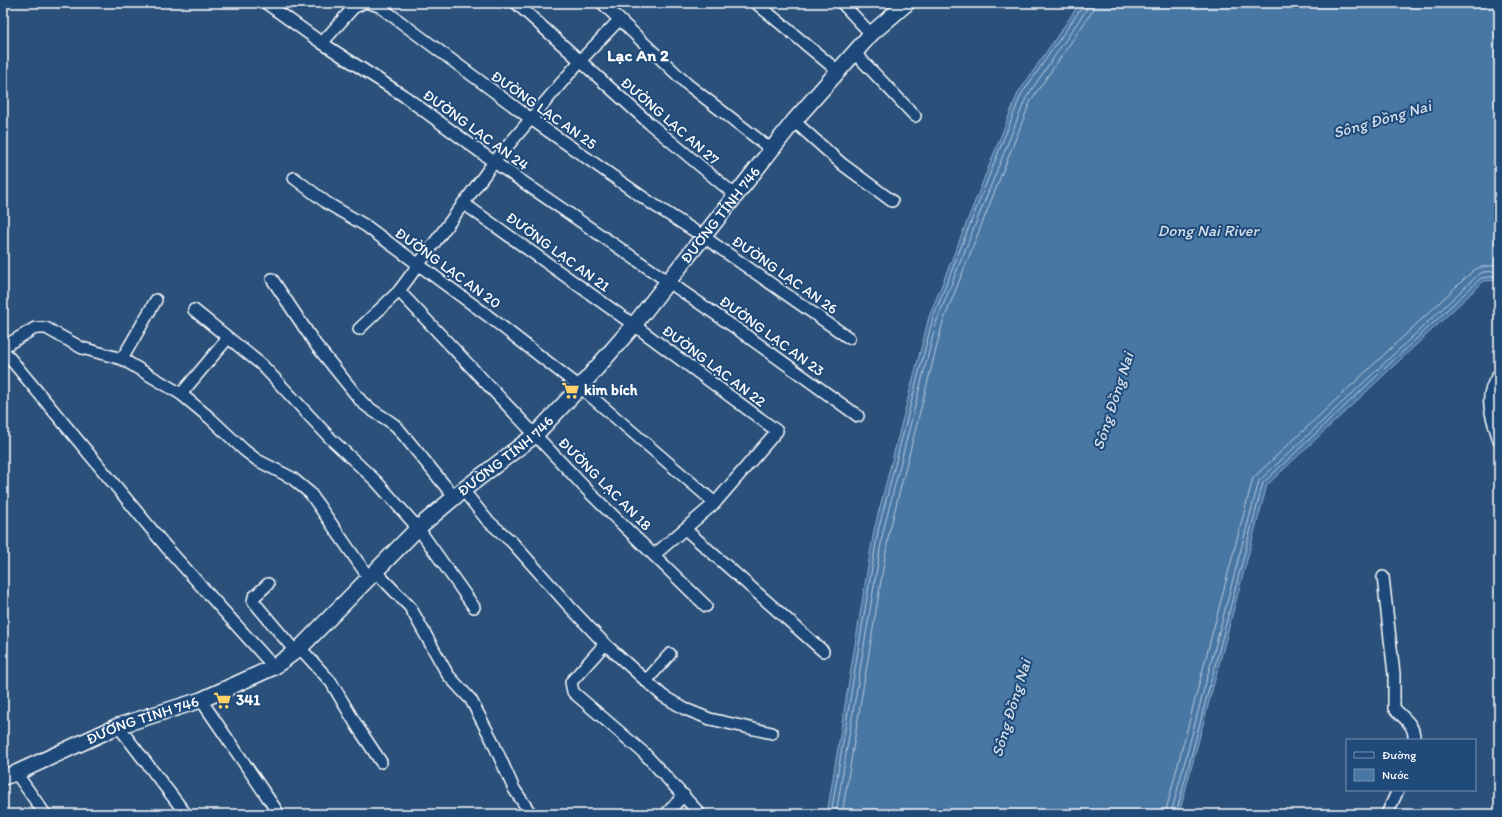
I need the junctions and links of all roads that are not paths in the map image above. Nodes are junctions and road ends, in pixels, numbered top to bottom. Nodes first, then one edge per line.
1 (266, 3) edge
2 (363, 3) edge
3 (369, 3) edge
4 (516, 3) edge
5 (602, 3) edge
6 (756, 3) edge
7 (842, 3) edge
8 (907, 3) edge
9 (619, 20) junction
10 (871, 34) junction
11 (322, 43) junction
12 (854, 52) junction
13 (580, 61) junction
14 (839, 72) junction
15 (915, 116) dead end
16 (531, 119) junction
17 (794, 121) junction
18 (772, 150) junction
19 (494, 162) junction
20 (294, 178) dead end
21 (735, 196) junction
22 (892, 201) dead end
23 (464, 203) junction
24 (704, 237) junction
25 (418, 264) junction
26 (272, 279) dead end
27 (668, 281) junction
28 (399, 291) junction
29 (156, 300) dead end
30 (194, 310) dead end
31 (634, 325) junction
32 (359, 329) dead end
33 (228, 338) junction
34 (849, 338) dead end
35 (3, 347) edge
36 (3, 350) edge
37 (122, 359) junction
38 (1499, 374) edge
39 (580, 387) junction
40 (181, 394) junction
41 (858, 416) dead end
42 (534, 435) junction
43 (1499, 441) edge
44 (459, 494) junction
45 (715, 503) junction
46 (418, 528) junction
47 (685, 529) junction
48 (654, 555) junction
49 (372, 575) junction
50 (1383, 578) dead end
51 (268, 584) dead end
52 (706, 606) dead end
53 (474, 607) dead end
54 (606, 644) junction
55 (298, 650) junction
56 (823, 651) dead end
57 (670, 654) dead end
58 (274, 667) junction
59 (646, 681) junction
60 (201, 700) junction
61 (118, 726) junction
62 (772, 733) dead end
63 (1414, 739) edge
64 (381, 762) dead end
65 (9, 775) edge
66 (1398, 791) edge
67 (684, 795) junction
68 (45, 814) edge
69 (186, 814) edge
70 (279, 814) edge
71 (531, 814) edge
72 (666, 814) edge
73 (700, 814) edge
74 (1387, 814) edge

1 - 11 street, ĐƯỜNG LẠC AN 24
2 - 11 street
3 - 16 street, ĐƯỜNG LẠC AN 25
4 - 13 street, ĐƯỜNG LẠC AN 27
5 - 9 street
6 - 14 street
7 - 10 street
8 - 10 main road, ĐƯỜNG TỈNH 746
9 - 13 street
9 - 18 street
10 - 12 main road, ĐƯỜNG TỈNH 746
11 - 19 street, ĐƯỜNG LẠC AN 24
12 - 14 main road, ĐƯỜNG TỈNH 746
12 - 15 street
13 - 16 street
13 - 21 street, ĐƯỜNG LẠC AN 27
14 - 17 main road, ĐƯỜNG TỈNH 746
16 - 19 street
16 - 24 street, ĐƯỜNG LẠC AN 25
17 - 18 main road, ĐƯỜNG TỈNH 746
17 - 22 street
18 - 21 main road, ĐƯỜNG TỈNH 746
19 - 23 street
19 - 27 street, ĐƯỜNG LẠC AN 24
20 - 25 street, ĐƯỜNG LẠC AN 20
21 - 24 main road, ĐƯỜNG TỈNH 746
23 - 25 street
23 - 31 street, ĐƯỜNG LẠC AN 21
24 - 27 main road, ĐƯỜNG TỈNH 746
24 - 34 street, ĐƯỜNG LẠC AN 26
25 - 28 street
25 - 39 street, ĐƯỜNG LẠC AN 20
26 - 44 street
27 - 31 main road, ĐƯỜNG TỈNH 746
27 - 41 street, ĐƯỜNG LẠC AN 23
28 - 32 street
28 - 42 street, ĐƯỜNG LẠC AN 18
29 - 37 street
30 - 33 street
31 - 39 main road, ĐƯỜNG TỈNH 746
31 - 45 street, ĐƯỜNG LẠC AN 22
33 - 40 street
33 - 46 street
35 - 37 street
36 - 58 street
37 - 40 street
38 - 43 street
39 - 42 main road, ĐƯỜNG TỈNH 746
39 - 45 street, ĐƯỜNG LẠC AN 20
40 - 49 street
42 - 44 main road, ĐƯỜNG TỈNH 746
42 - 48 street, ĐƯỜNG LẠC AN 18
44 - 46 main road, ĐƯỜNG TỈNH 746
44 - 54 street
45 - 47 street
46 - 49 main road, ĐƯỜNG TỈNH 746
46 - 53 street
47 - 48 street
47 - 56 street
48 - 52 street, ĐƯỜNG LẠC AN 18
49 - 55 main road, ĐƯỜNG TỈNH 746
49 - 71 street
50 - 63 street
51 - 55 street
54 - 59 street
54 - 67 street
55 - 58 main road, ĐƯỜNG TỈNH 746
55 - 64 street
57 - 59 street
58 - 60 main road, ĐƯỜNG TỈNH 746
59 - 62 street
60 - 61 main road, ĐƯỜNG TỈNH 746
60 - 70 street
61 - 65 main road, ĐƯỜNG TỈNH 746
61 - 69 street
65 - 68 street
66 - 74 street
67 - 72 street
67 - 73 street

